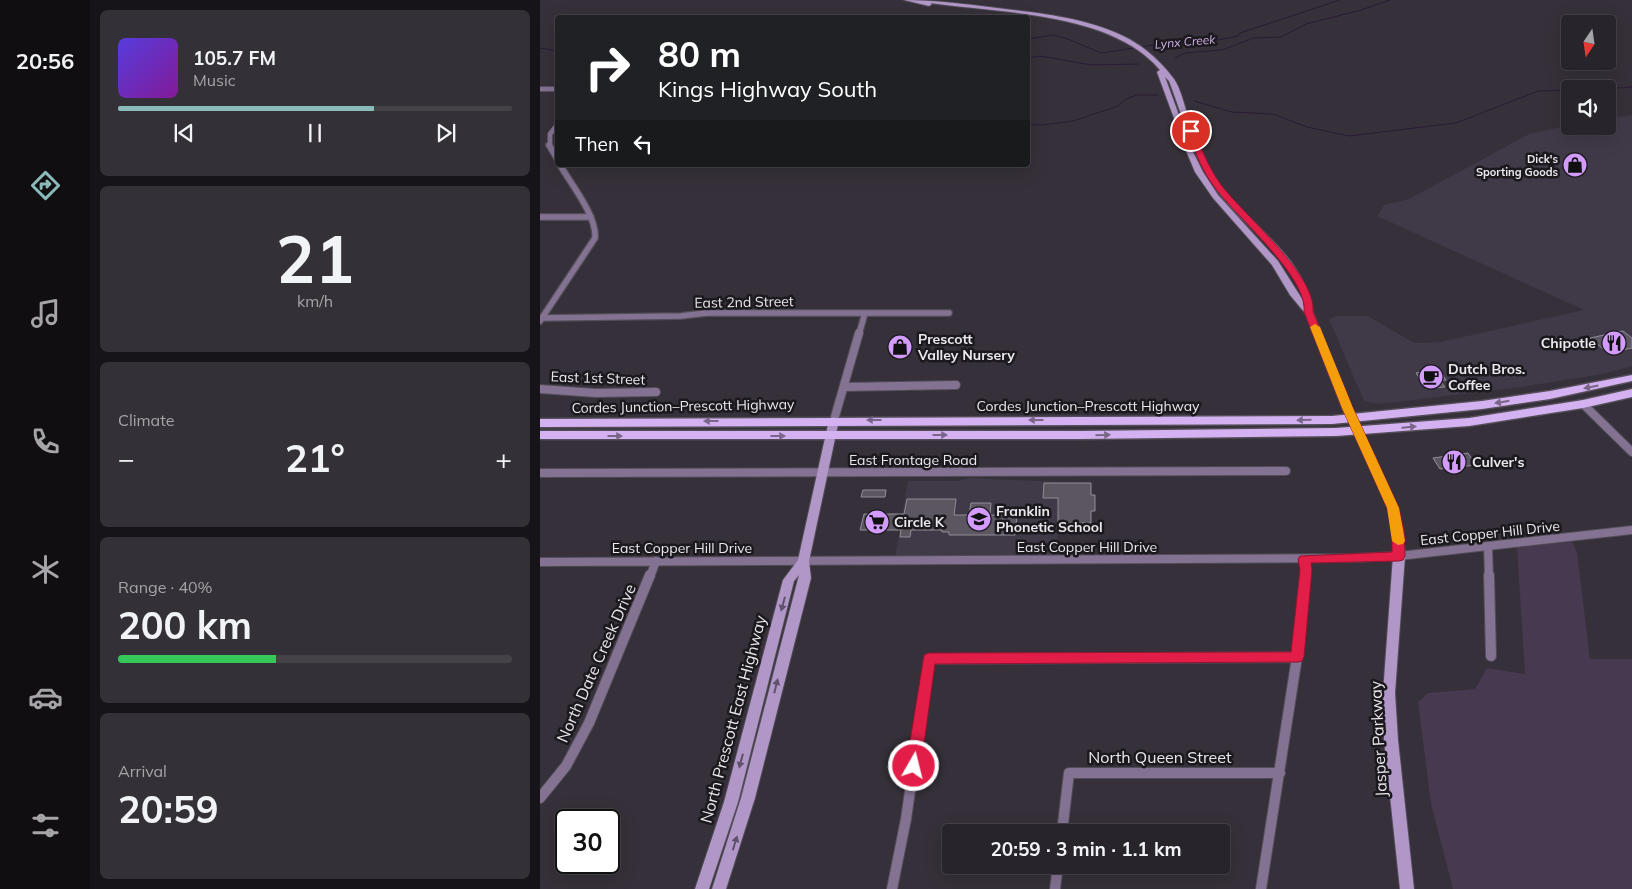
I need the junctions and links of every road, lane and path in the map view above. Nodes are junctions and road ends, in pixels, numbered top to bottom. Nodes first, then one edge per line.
1 (907, 0) edge
2 (922, 0) edge
3 (1023, 15) edge
4 (1030, 16) edge
5 (1127, 43) junction
6 (540, 89) edge
7 (555, 89) edge
8 (555, 127) edge
9 (555, 155) edge
10 (561, 167) edge
11 (540, 217) edge
12 (591, 217) junction
13 (865, 313) junction
14 (950, 313) dead end
15 (541, 319) edge
16 (1632, 378) edge
17 (956, 385) dead end
18 (844, 388) junction
19 (540, 389) edge
20 (656, 392) dead end
21 (1632, 393) edge
22 (1583, 404) junction
23 (1352, 418) junction
24 (834, 420) junction
25 (540, 423) edge
26 (1358, 431) junction
27 (540, 435) edge
28 (830, 435) junction
29 (1632, 452) edge
30 (1286, 471) dead end
31 (823, 472) junction
32 (540, 473) edge
33 (1632, 530) edge
34 (1488, 547) junction
35 (1399, 556) junction
36 (1304, 559) junction
37 (656, 561) junction
38 (803, 561) junction
39 (540, 562) edge
40 (1491, 656) dead end
41 (1298, 657) junction
42 (1280, 773) junction
43 (736, 782) junction
44 (752, 782) junction
45 (540, 798) edge
46 (1063, 824) edge
47 (1057, 874) edge
48 (702, 889) edge
49 (719, 889) edge
50 (892, 889) edge
51 (1055, 889) edge
52 (1261, 889) edge
53 (1407, 889) edge

1 - 3 street
2 - 5 street
4 - 5 street
5 - 23 street, Jasper Parkway
6 - 7 street
8 - 9 street
10 - 12 street
11 - 12 street
12 - 15 street
13 - 14 street, East 2nd Street
13 - 15 street, East 2nd Street
13 - 18 street, North Prescott East Highway
16 -> 23 main road, Cordes Junction–Prescott Highway
17 - 18 street
18 - 24 street, North Prescott East Highway
19 - 20 street, East 1st Street
21 - 22 main road, Cordes Junction–Prescott Highway
26 -> 22 main road, Cordes Junction–Prescott Highway
22 - 29 street
23 -> 24 main road, Cordes Junction–Prescott Highway
23 - 26 street, Jasper Parkway
24 -> 25 main road, Cordes Junction–Prescott Highway
24 - 28 street, North Prescott East Highway
28 -> 26 main road, Cordes Junction–Prescott Highway
26 - 35 street, Jasper Parkway
27 -> 28 main road, Cordes Junction–Prescott Highway
28 - 31 street, North Prescott East Highway
30 - 31 street, East Frontage Road
31 - 32 street, East Frontage Road
31 - 38 street, North Prescott East Highway
33 - 34 street, East Copper Hill Drive
34 - 35 street, East Copper Hill Drive
34 - 40 street
35 - 36 street, East Copper Hill Drive
35 - 53 street, Jasper Parkway
36 - 38 street, East Copper Hill Drive
36 - 41 street
37 - 38 street, East Copper Hill Drive
37 - 39 street, East Copper Hill Drive
37 - 45 street, North Date Creek Drive
38 -> 43 street, North Prescott East Highway
44 -> 38 street, North Prescott East Highway
41 - 42 street
41 - 50 street
42 - 46 street, North Queen Street
42 - 52 street
43 - 44 street
43 - 48 street, North Prescott East Highway
49 -> 44 street, North Prescott East Highway
47 - 51 street

